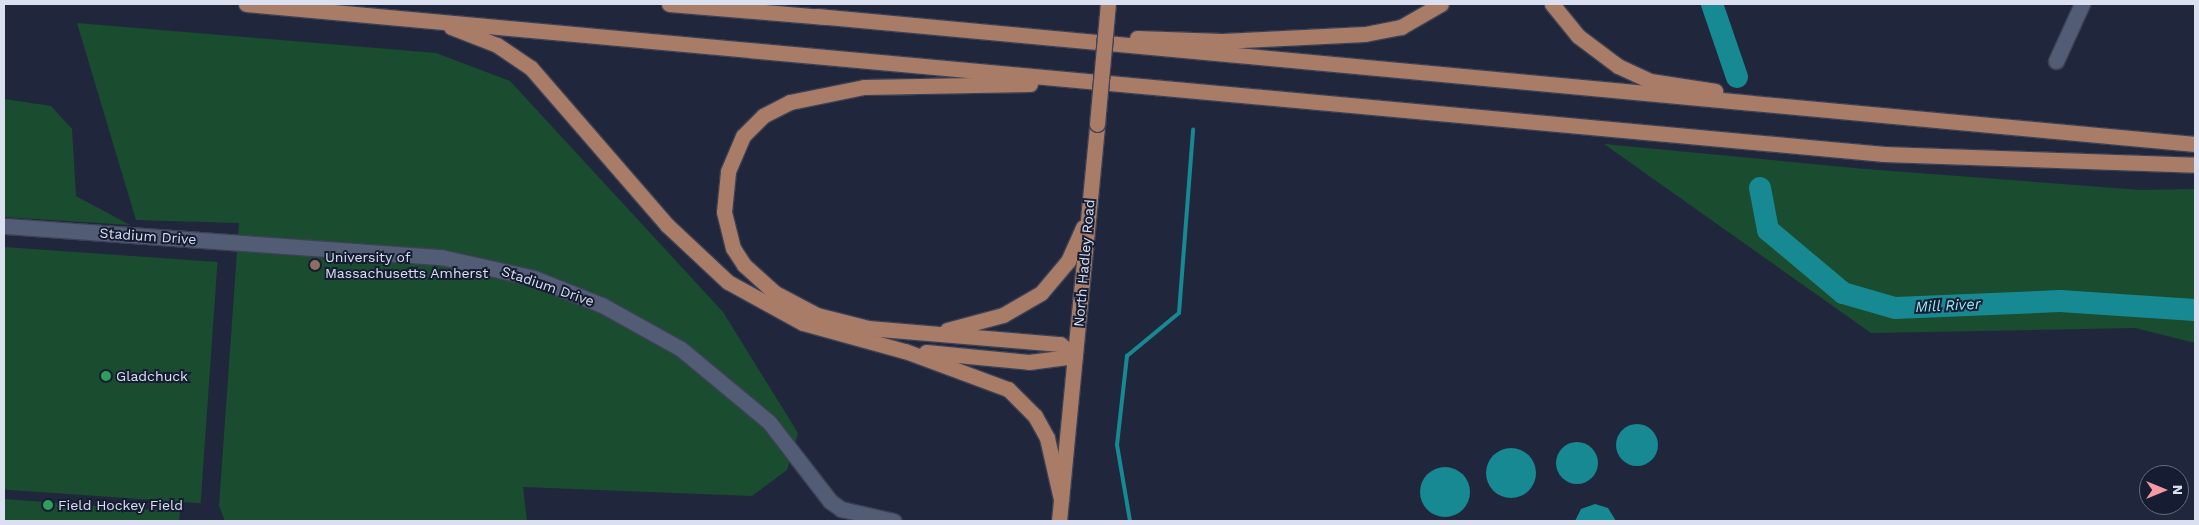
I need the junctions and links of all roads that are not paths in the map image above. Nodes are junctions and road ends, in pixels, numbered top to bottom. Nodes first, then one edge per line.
1 (246, 4) edge
2 (669, 4) edge
3 (1108, 4) edge
4 (1441, 4) edge
5 (1552, 4) edge
6 (2082, 4) edge
7 (817, 16) junction
8 (426, 18) junction
9 (2056, 61) dead end
10 (1080, 80) junction
11 (1947, 122) junction
12 (2195, 144) edge
13 (2195, 165) edge
14 (1088, 216) junction
15 (4, 226) edge
16 (910, 332) junction
17 (905, 351) junction
18 (1075, 356) junction
19 (1061, 499) junction
20 (894, 521) edge
21 (1059, 521) edge

1 - 8 main road
2 - 7 main road
3 - 14 main road, North Hadley Road, bridge
4 - 7 main road
5 - 11 main road
6 - 9 street
7 - 11 main road
8 - 10 main road
8 - 17 main road
10 - 13 main road
10 - 16 main road
11 - 12 main road
14 - 16 main road
14 - 18 main road, North Hadley Road
15 - 20 street, Stadium Drive
16 - 18 main road
17 - 18 main road
17 - 19 main road
18 - 19 main road, North Hadley Road
19 - 21 main road, North Hadley Road

